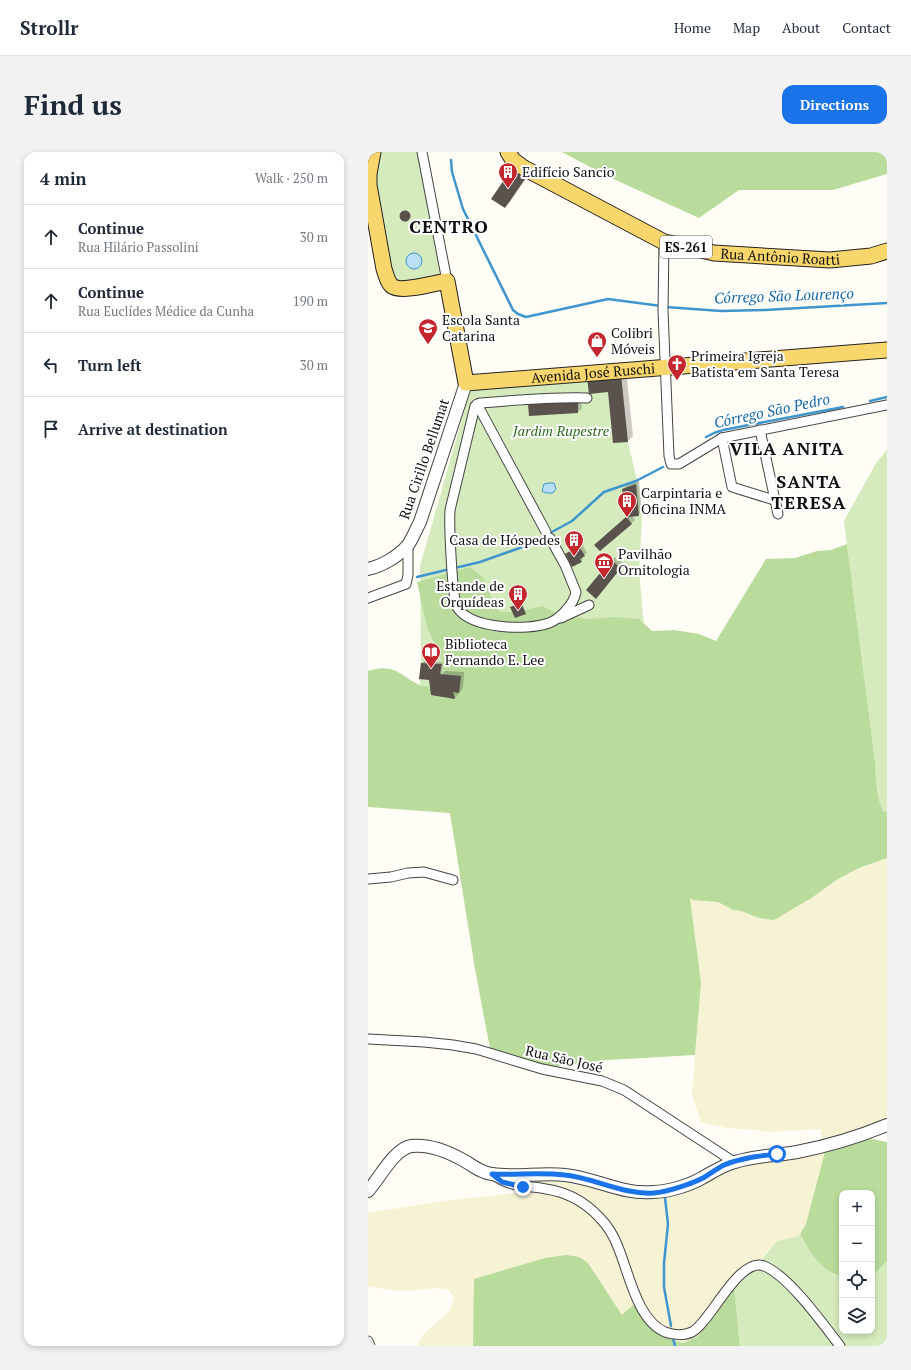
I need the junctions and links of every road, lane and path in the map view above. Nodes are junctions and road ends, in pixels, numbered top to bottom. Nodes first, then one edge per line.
1 (373, 152) edge
2 (422, 152) edge
3 (508, 152) edge
4 (664, 242) junction
5 (887, 250) edge
6 (447, 281) junction
7 (887, 350) edge
8 (665, 366) junction
9 (466, 383) junction
10 (586, 398) dead end
11 (477, 404) junction
12 (887, 405) edge
13 (760, 430) junction
14 (722, 438) junction
15 (774, 500) junction
16 (778, 514) dead end
17 (408, 545) junction
18 (368, 569) edge
19 (368, 598) edge
20 (589, 605) dead end
21 (554, 621) junction
22 (368, 879) edge
23 (453, 880) dead end
24 (368, 1039) edge
25 (887, 1125) edge
26 (734, 1162) junction
27 (492, 1174) junction
28 (368, 1191) edge
29 (368, 1341) edge
30 (370, 1346) edge
31 (840, 1346) edge

1 - 6 main road
2 - 6 street
3 - 4 main road, Rua Antônio Roatti / ES-261
4 - 5 main road, Rua Antônio Roatti / ES-261
4 - 8 street
6 - 9 main road
7 - 8 main road, Avenida José Ruschi
8 - 9 main road, Avenida José Ruschi
8 - 14 street
9 - 17 street, Rua Cirillo Bellumat
10 - 11 street
11 - 21 street
11 - 21 street
12 - 13 street
13 - 14 street
13 - 15 street
14 - 15 street
15 - 16 street
17 - 18 street
17 - 19 street
20 - 21 street
22 - 23 street
24 - 26 street, Rua São José
25 - 26 street
26 - 27 street
27 - 28 street
27 - 31 street
29 - 30 street

